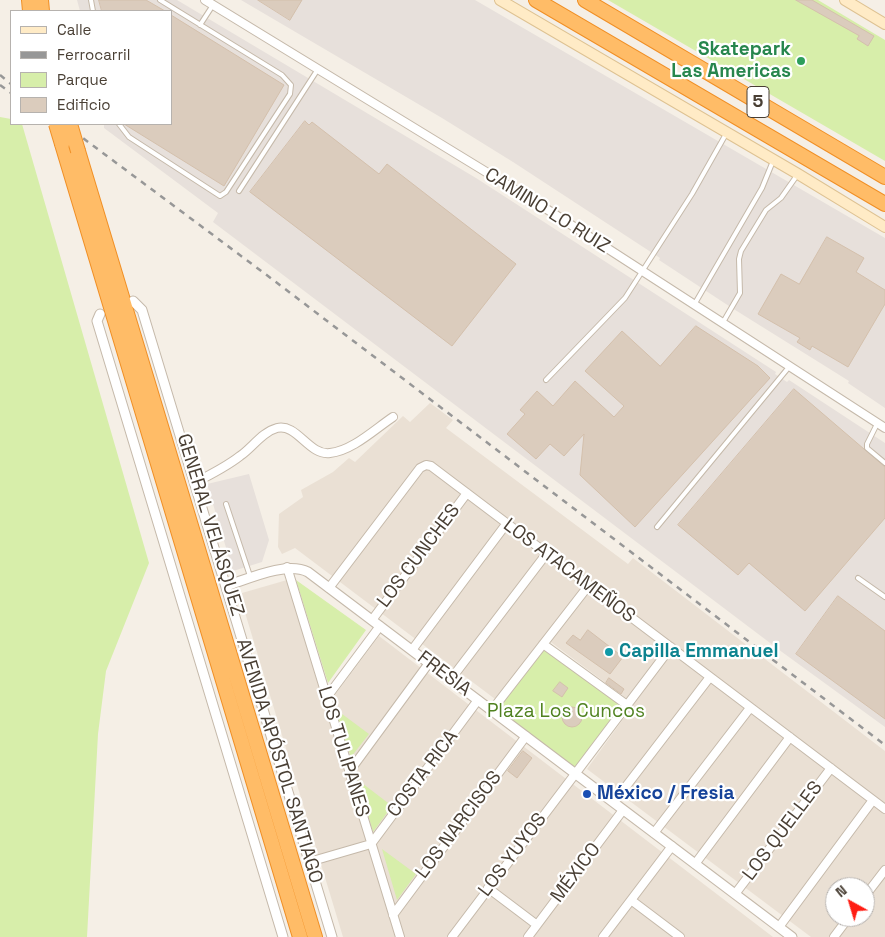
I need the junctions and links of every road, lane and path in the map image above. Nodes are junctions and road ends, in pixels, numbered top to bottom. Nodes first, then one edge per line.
1 (160, 0) edge
2 (205, 0) edge
3 (500, 0) edge
4 (536, 0) edge
5 (585, 0) edge
6 (845, 0) edge
7 (213, 5) junction
8 (885, 24) edge
9 (200, 25) junction
10 (318, 68) junction
11 (56, 125) edge
12 (70, 125) edge
13 (120, 125) edge
14 (727, 132) junction
15 (847, 155) junction
16 (774, 160) junction
17 (885, 171) edge
18 (798, 174) junction
19 (885, 177) edge
20 (238, 191) dead end
21 (864, 191) junction
22 (885, 204) edge
23 (885, 208) edge
24 (885, 228) edge
25 (642, 272) junction
26 (134, 302) dead end
27 (694, 305) junction
28 (100, 314) dead end
29 (722, 324) junction
30 (789, 367) junction
31 (546, 380) dead end
32 (393, 418) dead end
33 (881, 426) edge
34 (885, 463) edge
35 (194, 483) junction
36 (467, 493) junction
37 (226, 504) dead end
38 (507, 523) junction
39 (657, 526) dead end
40 (547, 553) junction
41 (287, 568) junction
42 (251, 578) junction
43 (858, 578) dead end
44 (589, 585) junction
45 (226, 586) junction
46 (329, 588) junction
47 (885, 597) edge
48 (376, 623) junction
49 (544, 644) junction
50 (671, 648) junction
51 (412, 650) junction
52 (430, 663) junction
53 (710, 677) junction
54 (451, 679) junction
55 (327, 697) junction
56 (478, 700) junction
57 (627, 705) junction
58 (750, 708) junction
59 (492, 710) junction
60 (526, 736) junction
61 (790, 738) junction
62 (830, 768) junction
63 (349, 772) junction
64 (574, 773) junction
65 (873, 800) junction
66 (614, 802) junction
67 (623, 810) junction
68 (885, 810) edge
69 (654, 833) junction
70 (371, 844) junction
71 (672, 846) junction
72 (309, 862) junction
73 (695, 864) junction
74 (885, 870) edge
75 (875, 883) edge
76 (488, 888) junction
77 (735, 894) junction
78 (631, 900) junction
79 (393, 915) junction
80 (537, 924) junction
81 (778, 927) junction
82 (283, 937) edge
83 (300, 937) edge
84 (315, 937) edge
85 (332, 937) edge
86 (400, 937) edge
87 (452, 937) edge
88 (528, 937) edge
89 (603, 937) edge
90 (680, 937) edge
91 (792, 937) edge

1 - 9 lane
2 - 7 street, CAMINO LO RUIZ
3 - 14 main road
4 - 21 highway, 5
5 - 15 highway, 5
6 - 8 main road
7 - 9 lane
7 - 10 street, CAMINO LO RUIZ
9 - 13 lane
10 - 20 lane
10 - 25 street, CAMINO LO RUIZ
11 - 83 highway, GENERAL VELÁSQUEZ, bridge
12 - 84 highway, GENERAL VELÁSQUEZ, bridge
14 - 16 main road
14 - 25 lane
15 - 17 highway
15 - 19 highway, 5
16 - 18 main road
16 - 27 lane
18 - 24 main road
18 - 29 lane
21 - 22 highway, 5
21 - 23 highway
25 - 27 street, CAMINO LO RUIZ
25 - 31 lane
26 - 35 street, AVENIDA APÓSTOL SANTIAGO
27 - 29 street, CAMINO LO RUIZ
28 - 82 street
29 - 30 street, CAMINO LO RUIZ
30 - 33 street, CAMINO LO RUIZ
30 - 39 lane
32 - 35 street
33 - 34 lane
35 - 45 street, AVENIDA APÓSTOL SANTIAGO
36 - 38 street, LOS ATACAMEÑOS
36 - 46 street, LOS ATACAMEÑOS
36 - 48 street, LOS CUNCHES
37 - 42 lane
38 - 40 street, LOS ATACAMEÑOS
38 - 51 street
40 - 44 street, LOS ATACAMEÑOS
40 - 54 street
41 - 42 street
41 - 46 street, FRESIA
41 - 55 street, LOS TULIPANES
42 - 45 street
43 - 47 lane
44 - 49 street
44 - 50 street, LOS ATACAMEÑOS
45 - 72 street, AVENIDA APÓSTOL SANTIAGO
46 - 48 street, FRESIA
48 - 51 street, FRESIA
48 - 55 street, LOS CUNCHES
49 - 57 street
49 - 59 street
50 - 53 street, LOS ATACAMEÑOS
50 - 57 street, LOS YUYOS
51 - 52 street, FRESIA
52 - 54 street, FRESIA
52 - 63 street
53 - 58 street, LOS ATACAMEÑOS
53 - 66 street
54 - 56 street, FRESIA
55 - 63 street, LOS TULIPANES
56 - 59 street, FRESIA
56 - 70 street, COSTA RICA
57 - 64 street, LOS YUYOS
58 - 61 street, LOS ATACAMEÑOS
58 - 69 street
59 - 60 street, FRESIA
60 - 64 street, FRESIA
60 - 79 street, LOS NARCISOS
61 - 62 street, LOS ATACAMEÑOS
61 - 73 street
62 - 65 street, LOS ATACAMEÑOS
62 - 77 street, LOS QUELLES
63 - 70 street, LOS TULIPANES
64 - 66 street, FRESIA
64 - 76 street, LOS YUYOS
65 - 68 street, LOS ATACAMEÑOS
65 - 81 street
66 - 67 street, FRESIA
67 - 69 street, FRESIA
67 - 80 street, MÉXICO
69 - 71 street, FRESIA
70 - 72 street
70 - 79 street, LOS TULIPANES
71 - 73 street, FRESIA
71 - 78 street
72 - 85 street, AVENIDA APÓSTOL SANTIAGO
73 - 77 street, FRESIA
74 - 75 street
76 - 80 street
76 - 87 street, LOS YUYOS
77 - 81 street, FRESIA
78 - 89 street
78 - 90 street
79 - 86 street, LOS TULIPANES
80 - 88 street, MÉXICO
81 - 91 street, FRESIA

